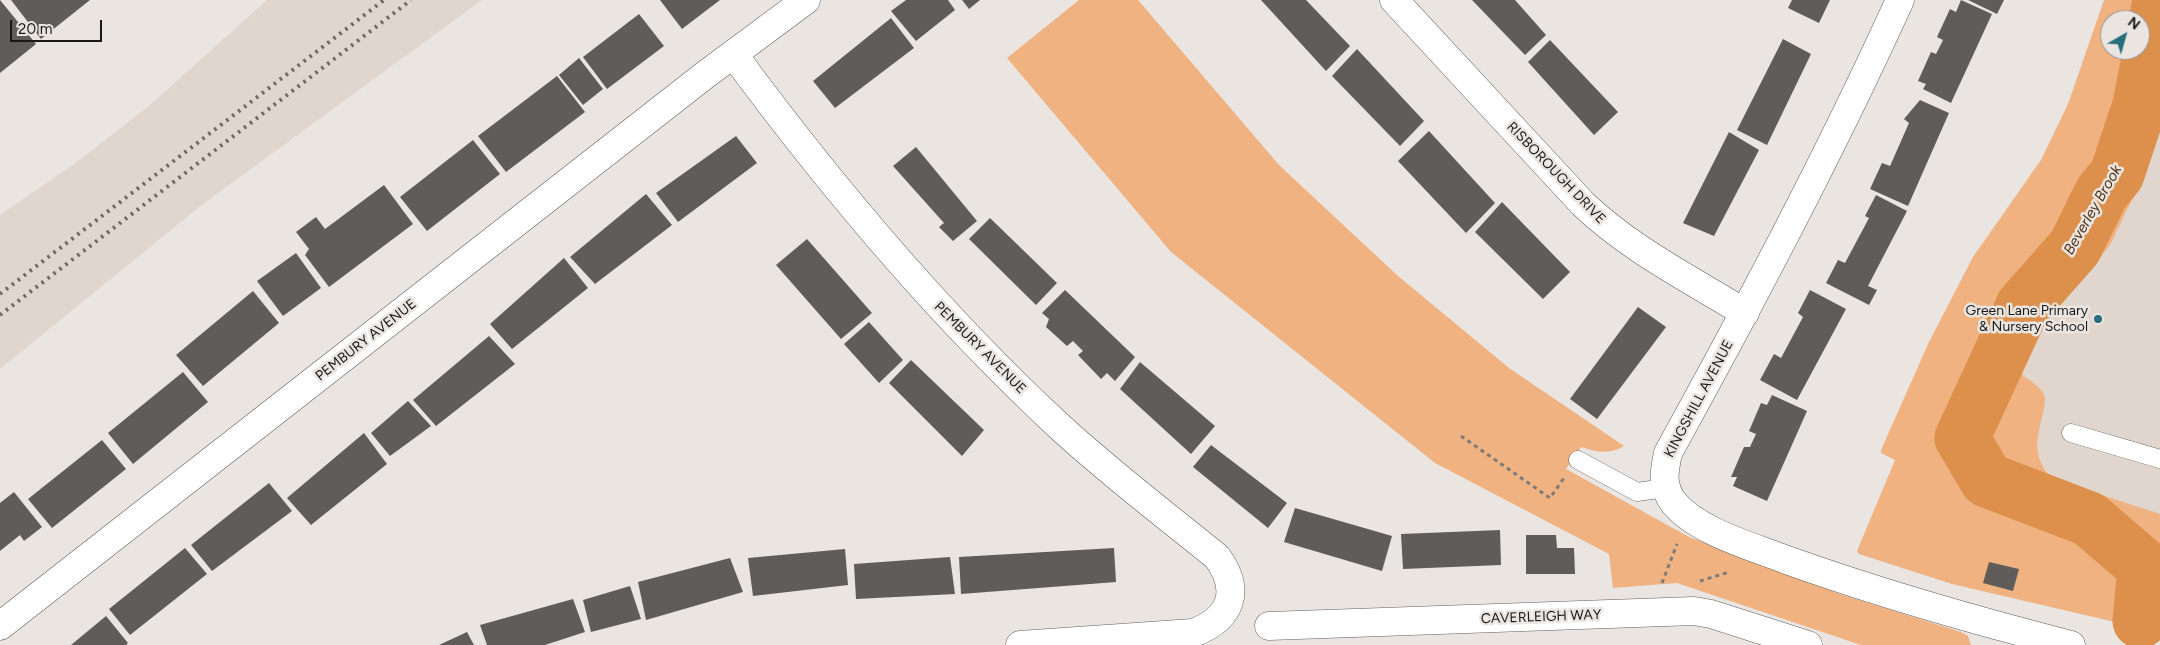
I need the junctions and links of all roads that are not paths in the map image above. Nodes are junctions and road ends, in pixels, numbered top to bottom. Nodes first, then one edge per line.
1 (806, 0) edge
2 (1394, 0) edge
3 (1900, 0) edge
4 (734, 55) junction
5 (1745, 313) junction
6 (2071, 433) dead end
7 (2160, 459) edge
8 (1578, 460) road end
9 (1665, 488) junction
10 (0, 626) edge
11 (1269, 626) dead end
12 (2008, 637) edge
13 (1020, 645) edge
14 (1808, 645) edge
15 (2071, 645) edge

1 - 4 street, PEMBURY AVENUE
2 - 5 street, RISBOROUGH DRIVE
3 - 5 street, KINGSHILL AVENUE
4 - 10 street, PEMBURY AVENUE
4 - 13 street, PEMBURY AVENUE
5 - 9 street, KINGSHILL AVENUE
6 - 7 lane
8 - 9 lane
9 - 12 street
11 - 14 street, CAVERLEIGH WAY
12 - 15 street

